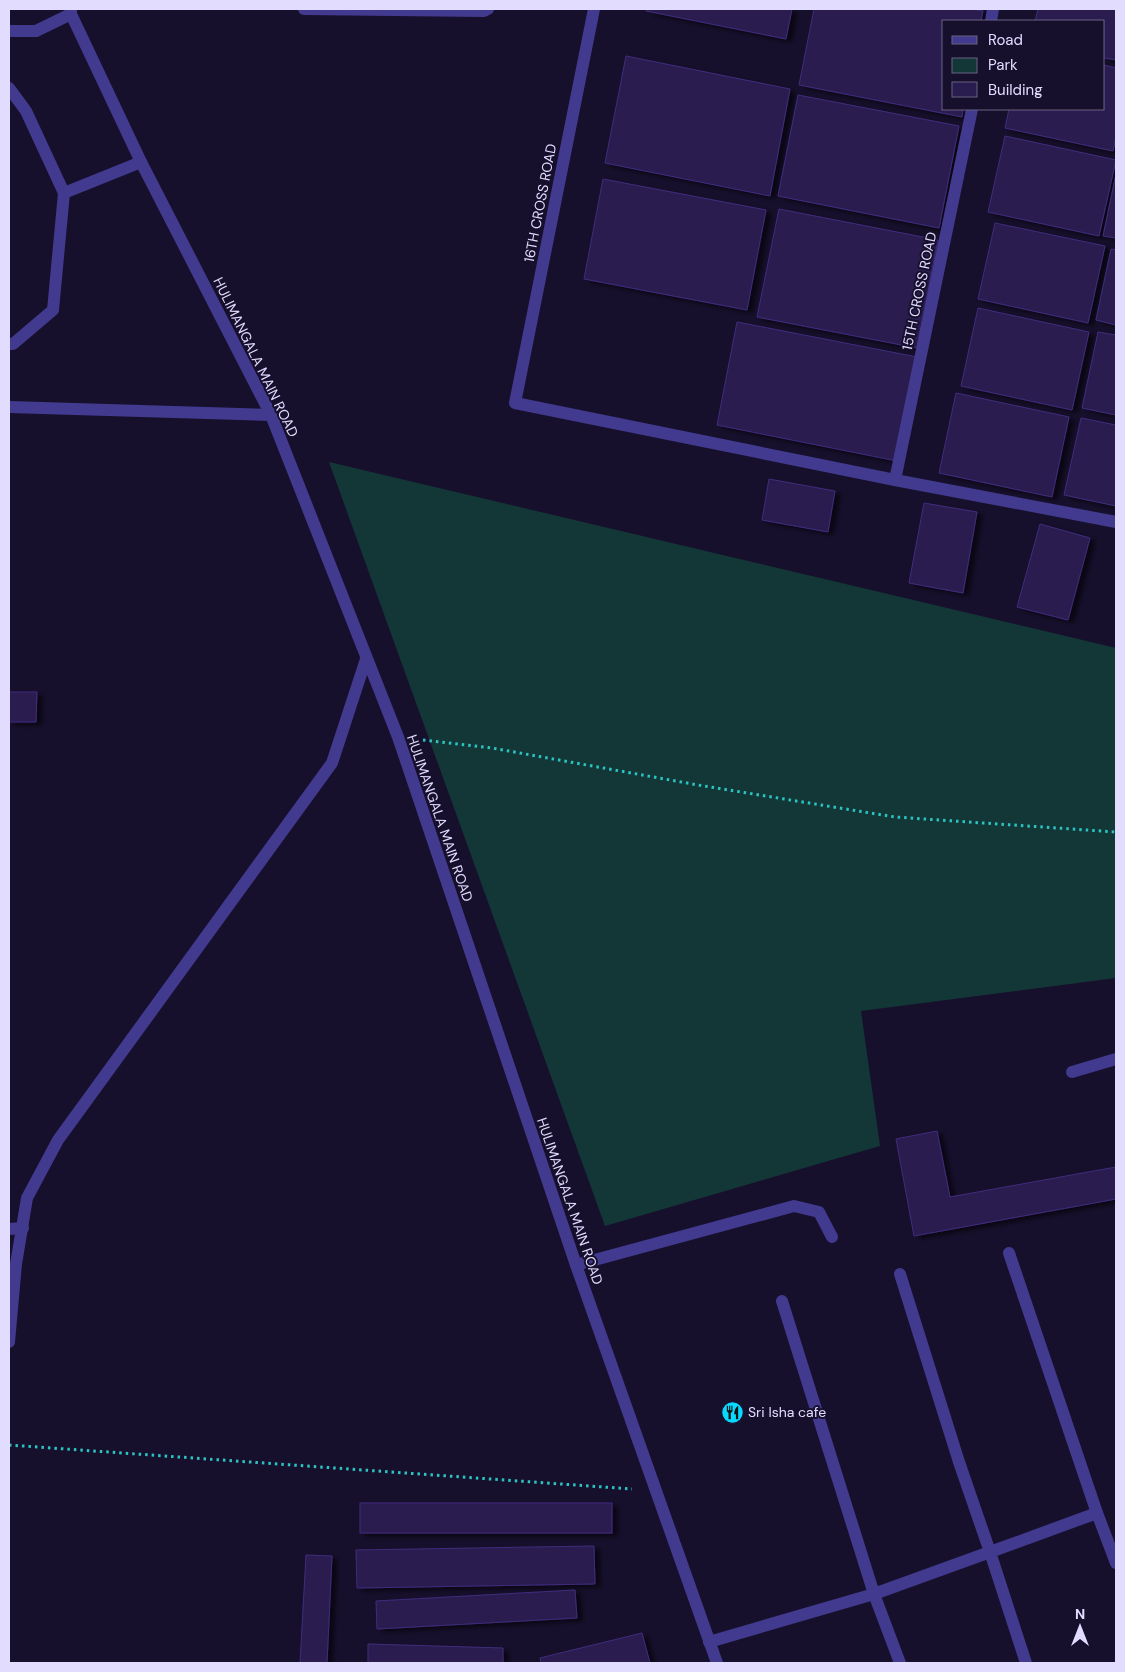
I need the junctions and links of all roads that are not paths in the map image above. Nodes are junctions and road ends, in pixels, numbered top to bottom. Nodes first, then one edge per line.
1 (304, 9) edge
2 (488, 9) edge
3 (594, 9) edge
4 (71, 12) edge
5 (9, 31) edge
6 (9, 88) edge
7 (972, 110) edge
8 (141, 162) junction
9 (64, 194) junction
10 (9, 344) edge
11 (9, 407) edge
12 (271, 415) junction
13 (896, 480) junction
14 (1116, 522) edge
15 (366, 659) junction
16 (1116, 1058) edge
17 (1072, 1072) dead end
18 (23, 1228) junction
19 (9, 1229) edge
20 (832, 1237) dead end
21 (1009, 1253) dead end
22 (576, 1265) junction
23 (900, 1274) dead end
24 (782, 1301) dead end
25 (9, 1342) edge
26 (1097, 1514) junction
27 (990, 1552) junction
28 (1116, 1563) edge
29 (874, 1594) junction
30 (709, 1642) junction
31 (717, 1663) edge
32 (900, 1663) edge
33 (1026, 1663) edge

1 - 2 street
3 - 13 street, 16TH CROSS ROAD
4 - 5 street
4 - 8 street, HULIMANGALA MAIN ROAD
6 - 9 street
7 - 13 street, 15TH CROSS ROAD
8 - 9 street
8 - 12 street, HULIMANGALA MAIN ROAD
9 - 10 street
11 - 12 street
12 - 15 street, HULIMANGALA MAIN ROAD
13 - 14 street
15 - 18 street
15 - 22 street, HULIMANGALA MAIN ROAD
16 - 17 street
18 - 19 street
18 - 25 street
20 - 22 street
21 - 26 street
22 - 30 street, HULIMANGALA MAIN ROAD
23 - 27 street
24 - 29 street
26 - 27 street
26 - 28 street
27 - 29 street
27 - 33 street
29 - 30 street
29 - 32 street
30 - 31 street, HULIMANGALA MAIN ROAD

